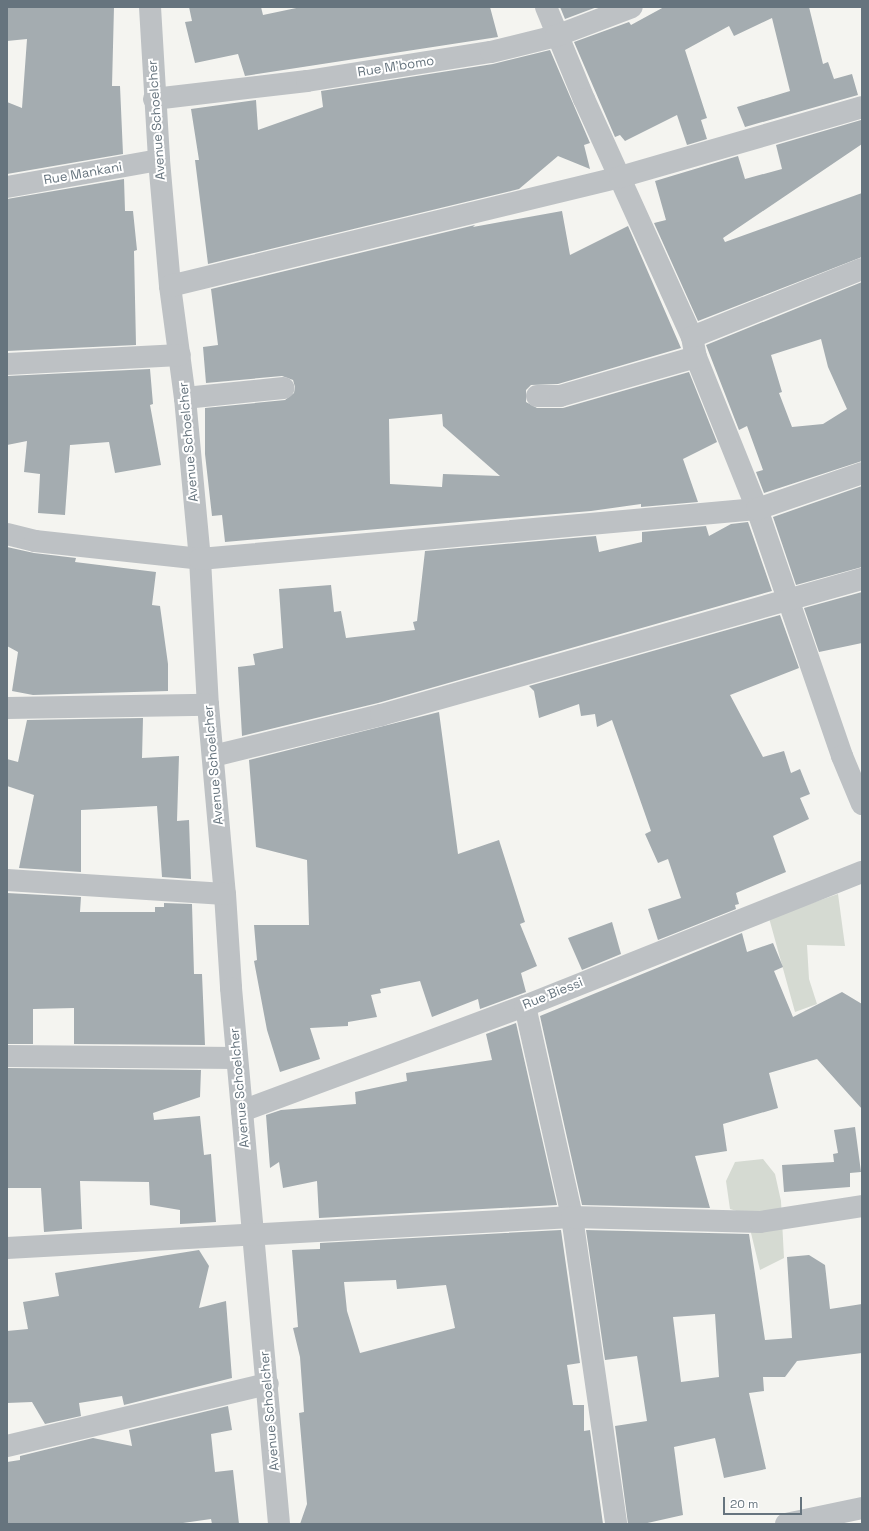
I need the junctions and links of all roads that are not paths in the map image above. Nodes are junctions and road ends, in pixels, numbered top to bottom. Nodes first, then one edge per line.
1 (150, 7) edge
2 (546, 7) edge
3 (632, 7) edge
4 (556, 36) junction
5 (154, 99) junction
6 (862, 106) edge
7 (159, 160) junction
8 (620, 177) junction
9 (7, 187) edge
10 (862, 269) edge
11 (170, 286) junction
12 (694, 347) junction
13 (180, 355) junction
14 (7, 364) edge
15 (283, 388) dead end
16 (537, 396) dead end
17 (185, 398) junction
18 (862, 473) edge
19 (757, 509) junction
20 (7, 534) edge
21 (200, 559) junction
22 (862, 579) edge
23 (786, 599) junction
24 (208, 705) junction
25 (7, 708) edge
26 (213, 756) junction
27 (862, 804) edge
28 (862, 872) edge
29 (7, 880) edge
30 (225, 894) junction
31 (525, 1006) junction
32 (7, 1056) edge
33 (237, 1058) junction
34 (242, 1111) junction
35 (862, 1206) edge
36 (572, 1217) junction
37 (254, 1233) junction
38 (7, 1248) edge
39 (268, 1384) junction
40 (7, 1446) edge
41 (862, 1508) edge
42 (279, 1524) edge
43 (616, 1524) edge
44 (786, 1524) edge

1 - 5 street, Avenue Schoelcher
2 - 4 street
3 - 4 street, Rue M'bomo
4 - 5 street, Rue M'bomo
4 - 8 street
5 - 7 street, Avenue Schoelcher
6 - 8 street
7 - 9 street, Rue Mankani
7 - 11 street, Avenue Schoelcher
8 - 11 street
8 - 12 street
10 - 12 street
11 - 13 street, Avenue Schoelcher
12 - 16 street
12 - 19 street
13 - 14 street
13 - 17 street, Avenue Schoelcher
15 - 17 street
17 - 21 street, Avenue Schoelcher
18 - 19 street
19 - 21 street
19 - 23 street
20 - 21 street
21 - 24 street, Avenue Schoelcher
22 - 23 street
23 - 26 street
23 - 27 street
24 - 25 street
24 - 26 street, Avenue Schoelcher
26 - 30 street, Avenue Schoelcher
28 - 31 street, Rue Biessi
29 - 30 street
30 - 33 street, Avenue Schoelcher
31 - 34 street, Rue Biessi
31 - 36 street
32 - 33 street
33 - 34 street, Avenue Schoelcher
34 - 37 street, Avenue Schoelcher
35 - 36 street
36 - 37 street
36 - 43 street
37 - 38 street
37 - 39 street, Avenue Schoelcher
39 - 40 street
39 - 42 street, Avenue Schoelcher
41 - 44 street

